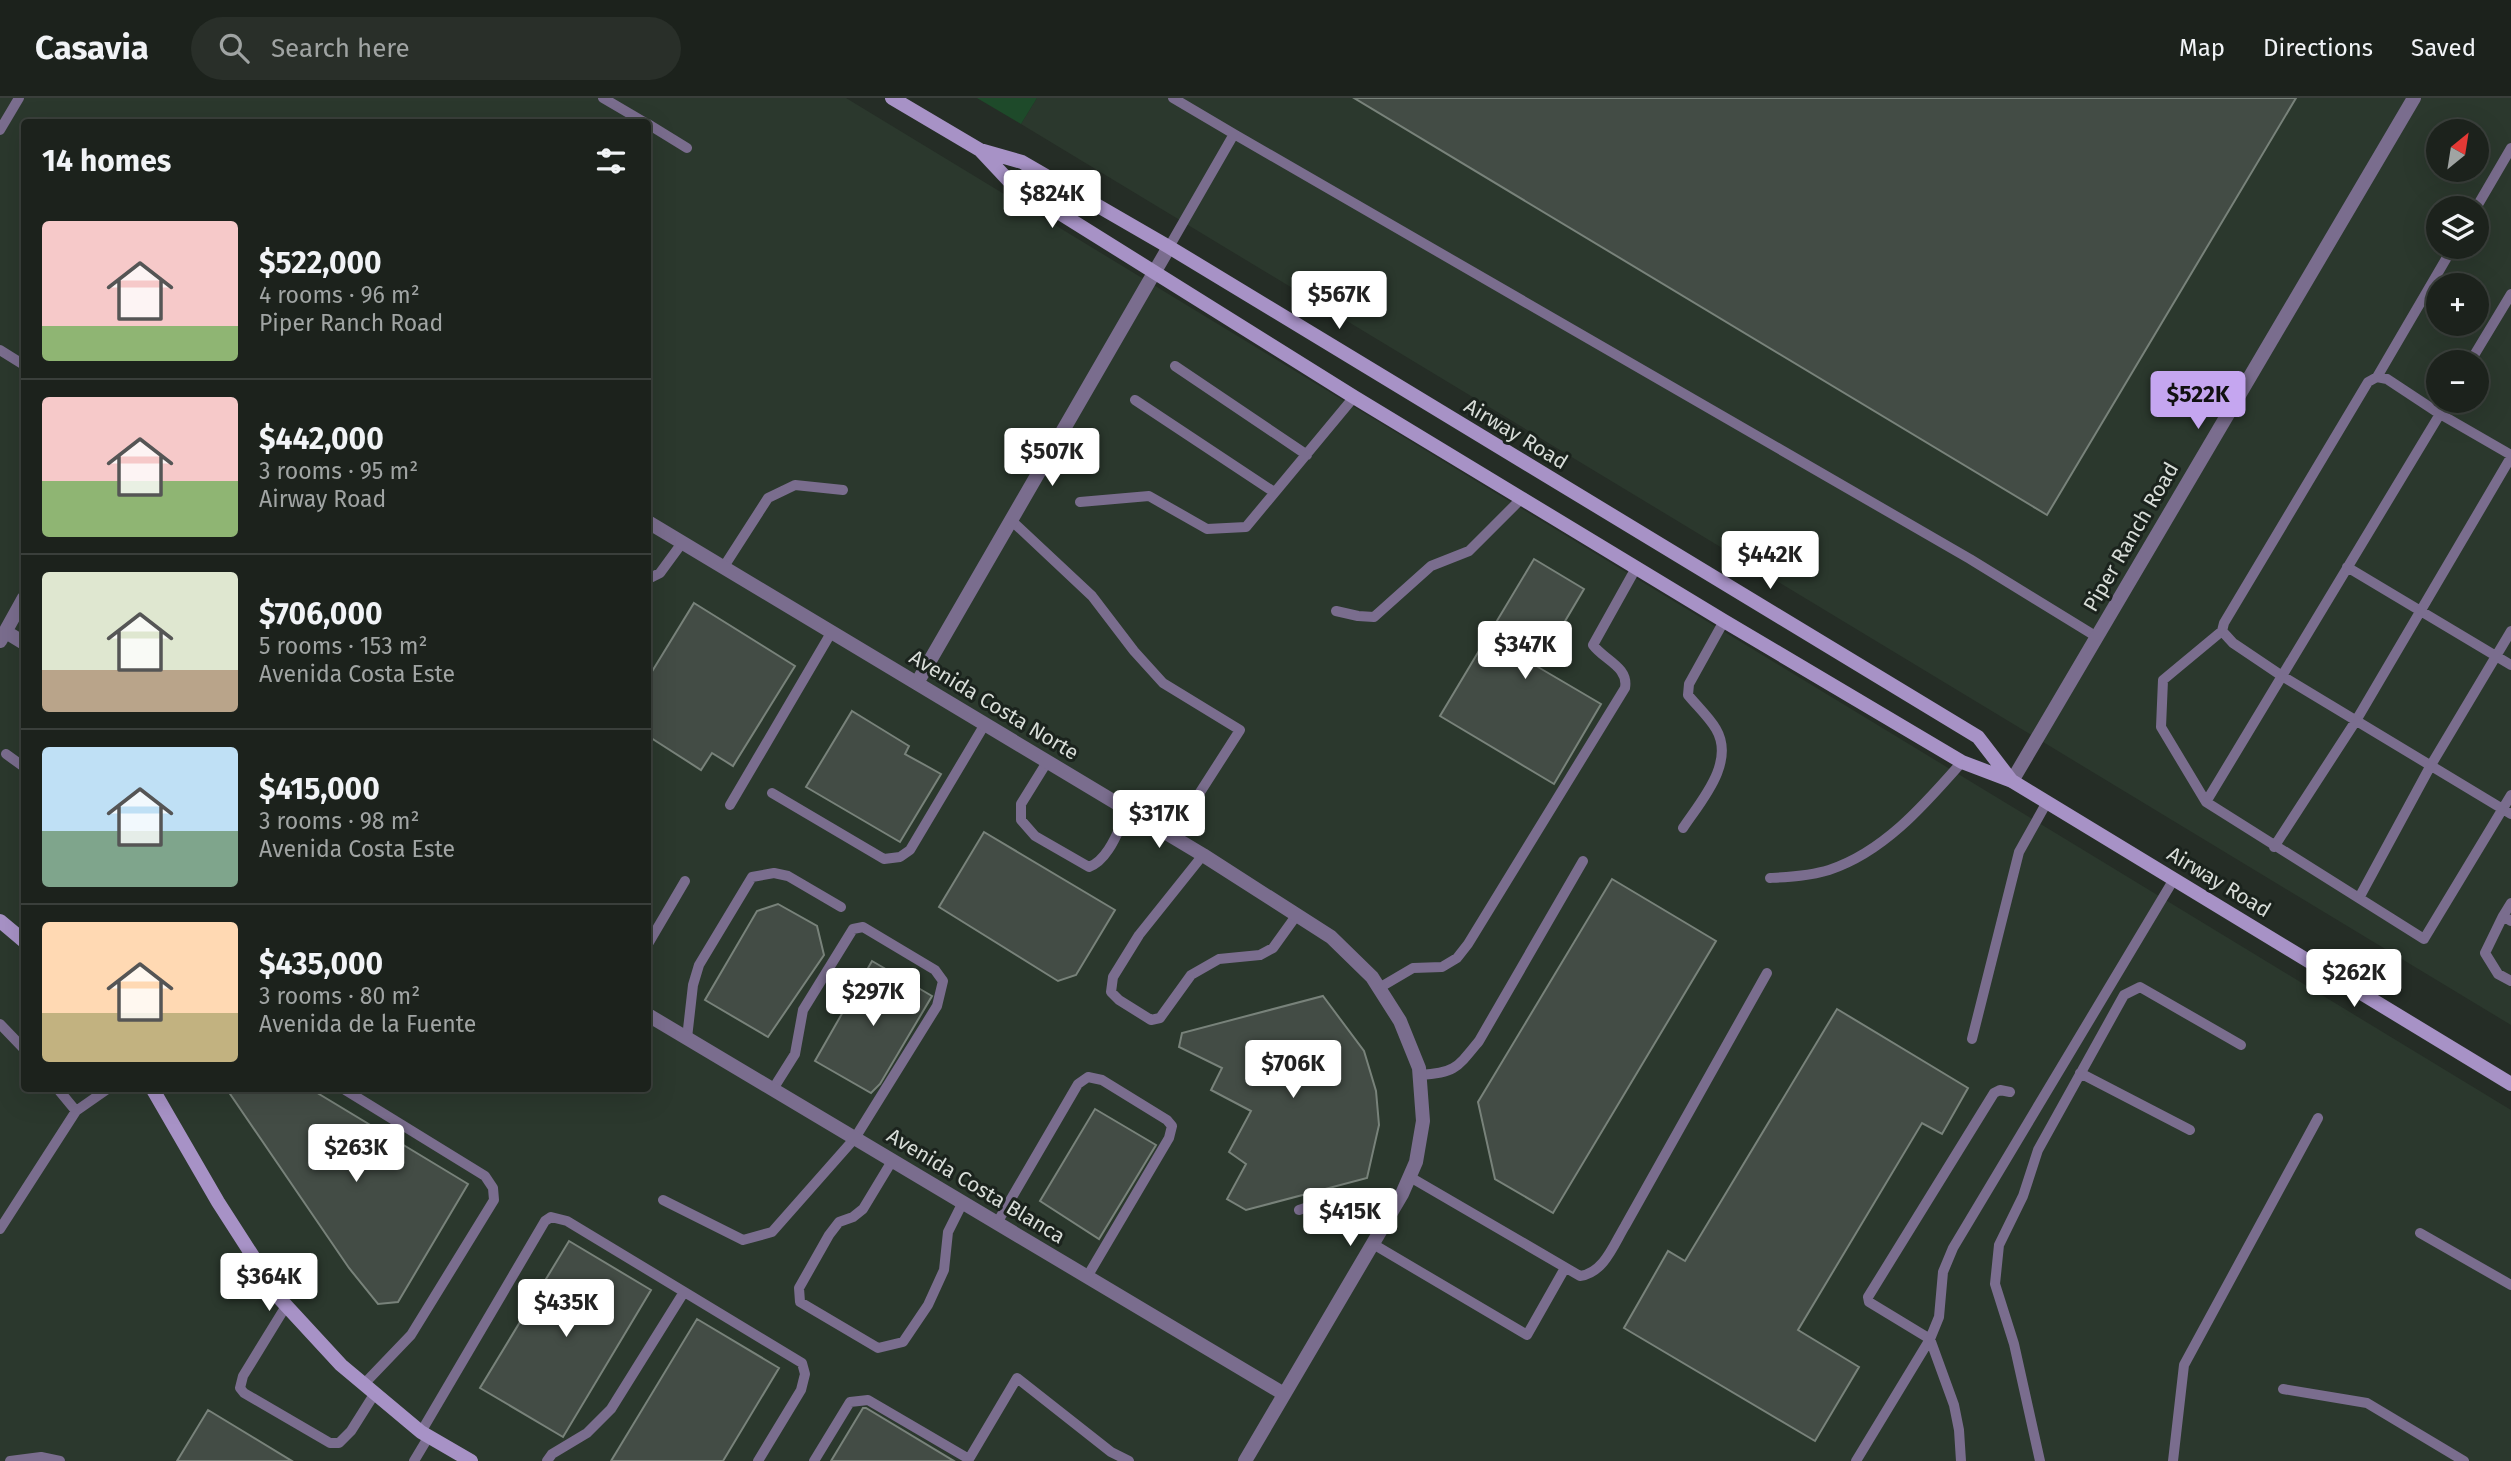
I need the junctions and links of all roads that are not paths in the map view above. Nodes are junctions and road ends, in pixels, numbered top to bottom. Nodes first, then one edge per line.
1 (19, 98) edge
2 (603, 98) edge
3 (892, 98) edge
4 (1173, 98) edge
5 (2414, 98) edge
6 (639, 119) edge
7 (651, 126) edge
8 (0, 130) edge
9 (1234, 134) junction
10 (687, 148) dead end
11 (2511, 148) edge
12 (980, 150) junction
13 (2483, 196) edge
14 (1170, 247) junction
15 (2447, 259) edge
16 (1154, 273) junction
17 (2511, 294) edge
18 (0, 350) edge
19 (2477, 350) edge
20 (21, 363) edge
21 (1175, 366) dead end
22 (2377, 377) junction
23 (1354, 397) junction
24 (1135, 400) dead end
25 (2440, 414) junction
26 (1307, 455) junction
27 (2511, 456) edge
28 (843, 490) dead end
29 (1274, 492) junction
30 (1521, 499) junction
31 (1080, 502) dead end
32 (1012, 521) junction
33 (651, 524) edge
34 (682, 543) junction
35 (2347, 567) junction
36 (723, 568) junction
37 (1636, 568) junction
38 (651, 578) edge
39 (21, 603) edge
40 (1336, 611) dead end
41 (2420, 611) junction
42 (1724, 621) junction
43 (2222, 631) junction
44 (2511, 631) edge
45 (831, 633) junction
46 (3, 636) edge
47 (2097, 637) junction
48 (21, 642) edge
49 (2496, 656) junction
50 (2511, 665) edge
51 (2282, 676) junction
52 (917, 683) junction
53 (2357, 719) junction
54 (985, 724) junction
55 (6, 754) dead end
56 (1048, 762) junction
57 (1962, 762) junction
58 (21, 765) edge
59 (2431, 765) junction
60 (2012, 781) junction
61 (772, 793) dead end
62 (2511, 795) edge
63 (2047, 802) junction
64 (2206, 802) junction
65 (730, 805) dead end
66 (1128, 811) junction
67 (2507, 812) edge
68 (1683, 828) dead end
69 (1172, 836) junction
70 (2274, 847) junction
71 (1203, 855) junction
72 (1583, 861) dead end
73 (1770, 878) dead end
74 (2174, 879) junction
75 (685, 881) dead end
76 (2359, 898) junction
77 (2511, 903) edge
78 (841, 907) dead end
79 (1296, 916) junction
80 (2507, 918) edge
81 (0, 921) edge
82 (21, 938) edge
83 (651, 939) edge
84 (1767, 973) dead end
85 (2511, 981) edge
86 (1379, 988) junction
87 (651, 1017) edge
88 (0, 1024) edge
89 (687, 1038) junction
90 (1972, 1039) dead end
91 (2241, 1045) dead end
92 (21, 1046) edge
93 (2080, 1073) junction
94 (1420, 1075) junction
95 (2511, 1084) edge
96 (773, 1089) junction
97 (60, 1092) edge
98 (102, 1092) edge
99 (154, 1092) edge
100 (348, 1092) edge
101 (2010, 1092) dead end
102 (76, 1111) junction
103 (2318, 1118) dead end
104 (2190, 1130) dead end
105 (855, 1138) junction
106 (892, 1161) junction
107 (1410, 1177) junction
108 (663, 1200) dead end
109 (963, 1202) junction
110 (1299, 1210) dead end
111 (1390, 1216) junction
112 (997, 1223) junction
113 (0, 1229) edge
114 (2420, 1233) dead end
115 (1373, 1244) junction
116 (1565, 1268) junction
117 (1087, 1277) junction
118 (2511, 1286) edge
119 (684, 1292) junction
120 (286, 1306) junction
121 (1930, 1339) junction
122 (370, 1389) junction
123 (2283, 1390) dead end
124 (1284, 1394) junction
125 (425, 1434) junction
126 (969, 1460) edge
127 (10, 1461) edge
128 (60, 1461) edge
129 (414, 1461) edge
130 (471, 1461) edge
131 (547, 1461) edge
132 (758, 1461) edge
133 (814, 1461) edge
134 (1129, 1461) edge
135 (1245, 1461) edge
136 (1856, 1461) edge
137 (1961, 1461) edge
138 (2040, 1461) edge
139 (2174, 1461) edge
140 (2464, 1461) edge

1 - 8 lane
2 - 6 lane
3 - 12 street, Airway Road
4 - 9 lane
5 - 47 street, Piper Ranch Road
7 - 10 lane
9 - 14 lane
9 - 47 lane
11 - 13 lane
12 - 14 street, Airway Road
12 - 16 street, Airway Road
14 - 16 street
14 - 60 street, Airway Road
15 - 22 lane
16 - 23 street, Airway Road
16 - 32 street
17 - 19 lane
18 - 20 lane
21 - 26 lane
22 - 25 lane
22 - 43 lane
23 - 26 lane
23 - 30 street, Airway Road
24 - 29 lane
25 - 27 lane
25 - 35 lane
26 - 29 lane
27 - 41 lane
28 - 36 lane
29 - 31 lane
30 - 37 street, Airway Road
30 - 40 lane
32 - 52 street
32 - 69 lane
33 - 34 street, Avenida Costa Norte
34 - 36 street, Avenida Costa Norte
34 - 38 lane
35 - 41 lane
35 - 51 lane
36 - 45 street, Avenida Costa Norte
37 - 42 street, Airway Road
37 - 86 lane
39 - 46 street
41 - 49 lane
41 - 53 lane
42 - 57 street, Airway Road
42 - 68 lane
43 - 51 lane
43 - 64 lane
44 - 49 lane
45 - 52 street, Avenida Costa Norte
45 - 65 lane
46 - 48 street
47 - 60 street, Piper Ranch Road
49 - 50 lane
49 - 59 lane
51 - 53 lane
51 - 64 lane
52 - 54 street, Avenida Costa Norte
53 - 59 lane
53 - 70 lane
54 - 56 street, Avenida Costa Norte
54 - 61 lane
55 - 58 lane
56 - 66 street, Avenida Costa Norte
56 - 66 lane
57 - 60 street, Airway Road
57 - 73 lane
59 - 67 lane
59 - 76 lane
60 - 63 street, Airway Road
62 - 67 lane
63 - 74 street, Airway Road
63 - 90 lane
64 - 70 lane
66 - 69 street, Avenida Costa Norte
67 - 76 lane
69 - 71 street, Avenida Costa Norte
70 - 76 lane
71 - 79 street, Avenida Costa Norte
71 - 79 lane
72 - 94 lane
74 - 95 street, Airway Road
74 - 121 lane
75 - 83 lane
77 - 80 lane
78 - 89 lane
79 - 86 street, Avenida Costa Norte
80 - 85 lane
81 - 82 street
84 - 116 lane
86 - 94 street, Avenida Costa Norte
87 - 89 street, Avenida Costa Blanca
88 - 92 lane
89 - 96 street, Avenida Costa Blanca
91 - 93 lane
93 - 104 lane
93 - 138 lane
94 - 107 street, Avenida Costa Norte
96 - 105 street, Avenida Costa Blanca
96 - 105 lane
97 - 102 lane
98 - 102 lane
99 - 120 street
100 - 122 lane
101 - 121 lane
102 - 113 lane
103 - 139 lane
105 - 106 street, Avenida Costa Blanca
105 - 108 lane
106 - 109 street, Avenida Costa Blanca
106 - 109 lane
107 - 111 street, Avenida Costa Norte
107 - 116 lane
109 - 112 street, Avenida Costa Blanca
110 - 111 lane
111 - 115 street, Avenida Costa Norte
112 - 117 street, Avenida Costa Blanca
112 - 117 lane
114 - 118 lane
115 - 116 lane
115 - 124 street, Avenida Costa Norte
117 - 124 street, Avenida Costa Blanca
119 - 125 lane
119 - 131 lane
119 - 132 lane
120 - 122 street
120 - 122 lane
121 - 136 lane
121 - 137 lane
122 - 125 street
123 - 140 lane
124 - 135 street, Avenida Costa Norte
125 - 129 lane
125 - 130 street
126 - 133 lane
126 - 134 lane
127 - 128 lane

